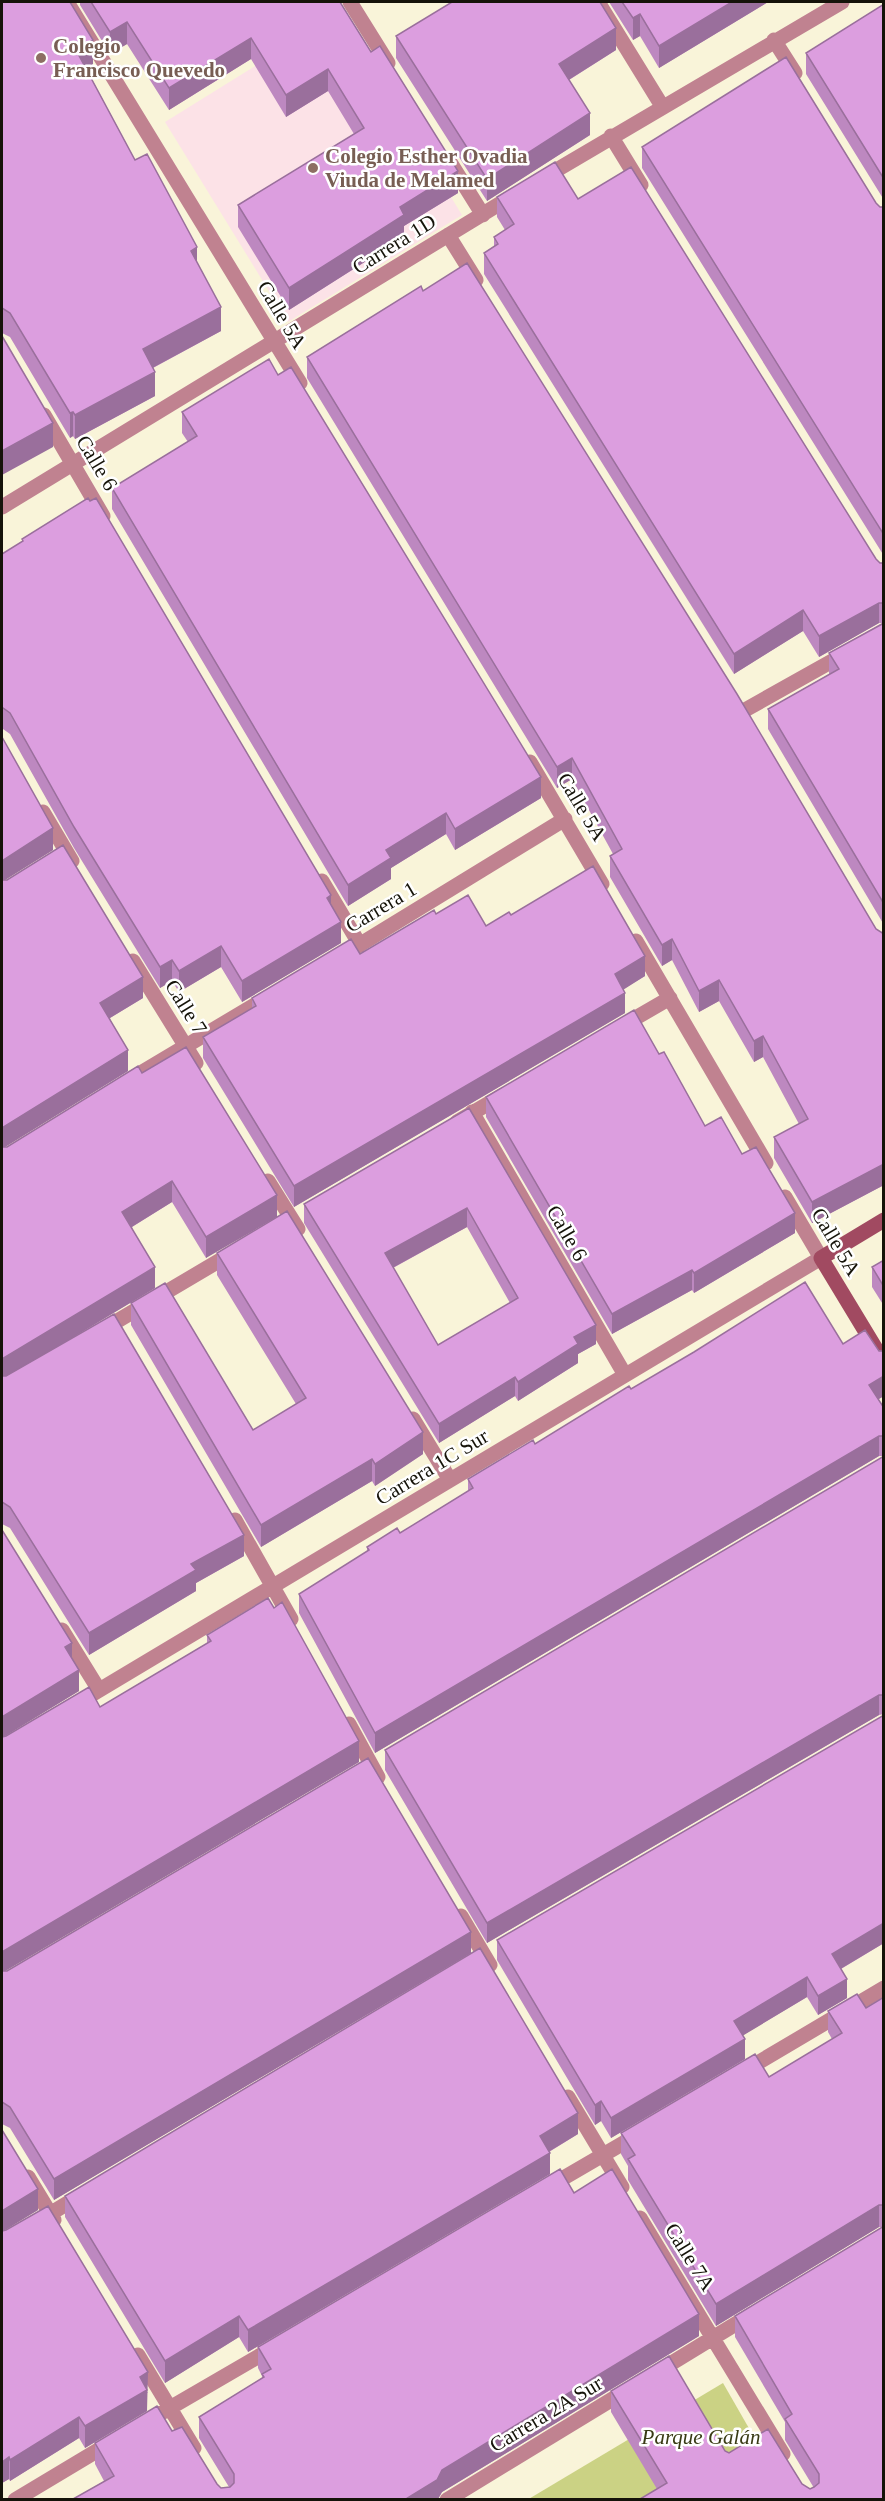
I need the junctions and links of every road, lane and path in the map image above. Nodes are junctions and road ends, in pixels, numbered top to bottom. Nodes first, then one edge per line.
1 (67, 2) edge
2 (350, 2) edge
3 (598, 2) edge
4 (842, 2) edge
5 (774, 40) junction
6 (394, 73) edge
7 (805, 90) edge
8 (662, 106) junction
9 (611, 136) junction
10 (438, 144) edge
11 (649, 198) edge
12 (483, 215) junction
13 (448, 235) junction
14 (486, 296) edge
15 (275, 342) junction
16 (306, 393) edge
17 (37, 403) edge
18 (72, 464) junction
19 (2, 507) edge
20 (109, 525) edge
21 (884, 632) edge
22 (745, 710) edge
23 (521, 748) edge
24 (37, 801) edge
25 (565, 819) junction
26 (311, 863) edge
27 (79, 873) edge
28 (611, 899) edge
29 (629, 928) edge
30 (122, 944) edge
31 (360, 945) junction
32 (339, 956) edge
33 (277, 992) edge
34 (670, 998) junction
35 (607, 1034) edge
36 (184, 1045) junction
37 (203, 1076) edge
38 (514, 1088) edge
39 (113, 1090) edge
40 (472, 1112) junction
41 (442, 1130) edge
42 (259, 1167) edge
43 (884, 1221) edge
44 (303, 1238) edge
45 (250, 1242) edge
46 (821, 1258) junction
47 (88, 1338) edge
48 (884, 1362) edge
49 (625, 1375) junction
50 (407, 1409) edge
51 (450, 1480) junction
52 (225, 1504) edge
53 (273, 1586) junction
54 (56, 1622) edge
55 (296, 1628) edge
56 (99, 1690) junction
57 (342, 1712) edge
58 (60, 1714) edge
59 (389, 1795) edge
60 (454, 1905) edge
61 (496, 1976) edge
62 (884, 1988) edge
63 (733, 2078) edge
64 (561, 2086) edge
65 (653, 2126) edge
66 (602, 2156) junction
67 (20, 2163) edge
68 (91, 2190) edge
69 (530, 2198) edge
70 (50, 2214) junction
71 (62, 2233) edge
72 (2, 2243) edge
73 (764, 2307) edge
74 (714, 2337) junction
75 (129, 2340) edge
76 (284, 2342) edge
77 (171, 2408) junction
78 (201, 2459) edge
79 (792, 2469) edge
80 (15, 2499) edge
81 (447, 2499) edge

1 - 15 street, Calle 5A
2 - 6 street
3 - 8 street
4 - 5 street, Carrera 1D
5 - 7 street
5 - 8 street, Carrera 1D
8 - 9 street, Carrera 1D
9 - 11 street
9 - 12 street, Carrera 1D
10 - 12 street
12 - 13 street, Carrera 1D
13 - 14 street
13 - 15 street, Carrera 1D
15 - 16 street, Calle 5A
15 - 18 street, Carrera 1D
17 - 18 street, Calle 6
18 - 19 street, Carrera 1D
18 - 20 street, Calle 6
21 - 22 street
23 - 25 street, Calle 5A
24 - 27 street
25 - 28 street, Calle 5A
25 - 31 street, Carrera 1
26 - 31 street
29 - 34 street, Calle 5A
30 - 36 street, Calle 7
31 - 32 street, Carrera 1
33 - 36 street
34 - 35 street
34 - 46 street, Calle 5A
36 - 37 street, Calle 7
36 - 39 street
38 - 40 street
40 - 41 street
40 - 49 street, Calle 6
42 - 44 street
43 - 46 street, Carrera 1C Sur
45 - 47 street
46 - 48 street, Calle 5A
46 - 49 street, Carrera 1C Sur
49 - 51 street, Carrera 1C Sur
50 - 51 street
51 - 53 street, Carrera 1C Sur
52 - 53 street
53 - 55 street
53 - 56 street, Carrera 1C Sur
54 - 56 street
56 - 58 street, Carrera 1C Sur
57 - 59 street
60 - 61 street
62 - 63 street
64 - 66 street, Calle 7A
65 - 66 street
66 - 69 street
66 - 74 street, Calle 7A
67 - 70 street
68 - 70 street
70 - 71 street
70 - 72 street
73 - 74 street, Carrera 2A Sur
74 - 79 street, Calle 7A
74 - 81 street, Carrera 2A Sur
75 - 77 street
76 - 77 street
77 - 78 street
77 - 80 street

